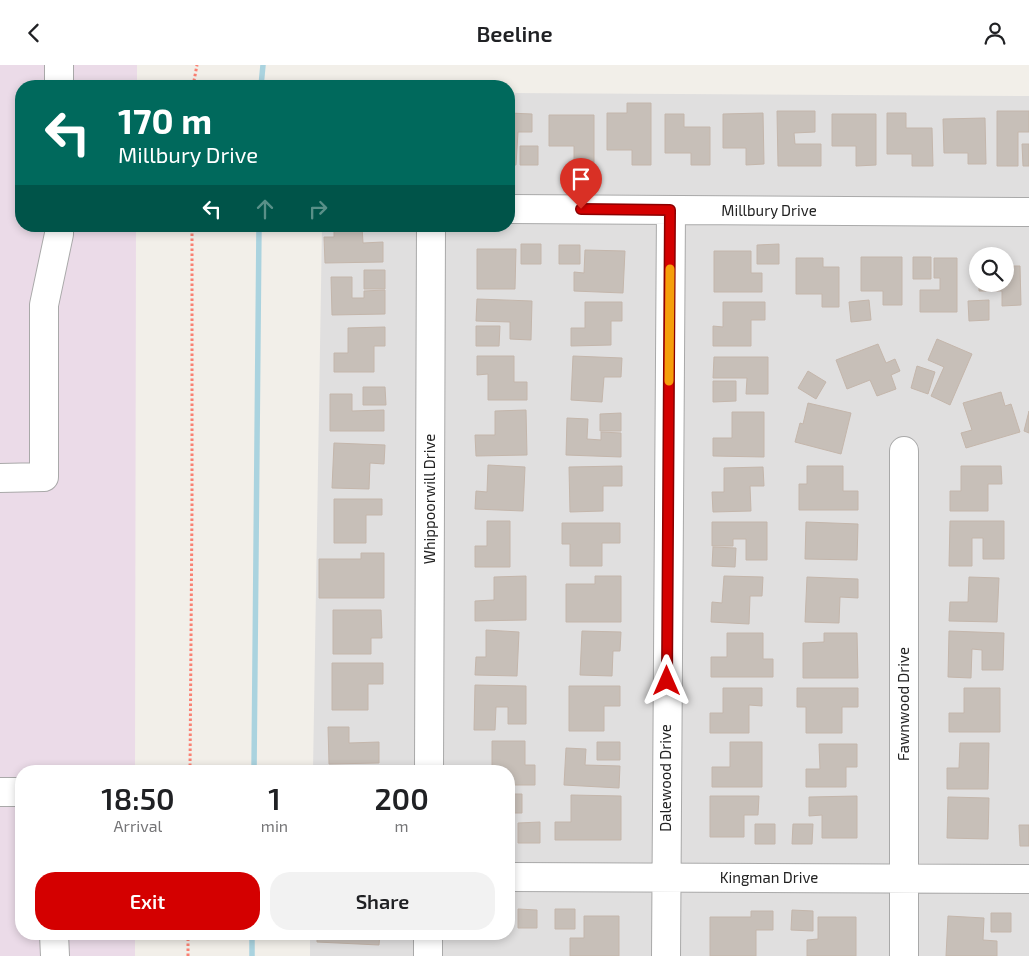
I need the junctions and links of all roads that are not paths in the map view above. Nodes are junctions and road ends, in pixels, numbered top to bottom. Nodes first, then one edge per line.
1 (59, 65) edge
2 (59, 80) edge
3 (515, 209) edge
4 (670, 210) junction
5 (1029, 212) edge
6 (59, 232) edge
7 (432, 232) edge
8 (904, 451) dead end
9 (0, 478) edge
10 (429, 765) edge
11 (0, 792) edge
12 (15, 792) edge
13 (515, 877) edge
14 (665, 878) junction
15 (905, 879) junction
16 (1029, 879) edge
17 (54, 940) edge
18 (428, 940) edge
19 (55, 956) edge
20 (428, 956) edge
21 (666, 956) edge
22 (904, 956) edge

1 - 2 street
3 - 4 street, Millbury Drive
4 - 5 street, Millbury Drive
4 - 14 street, Dalewood Drive
6 - 9 street
7 - 10 street, Whippoorwill Drive
8 - 15 street, Fawnwood Drive
11 - 12 street
13 - 14 street, Kingman Drive
14 - 15 street, Kingman Drive
14 - 21 street, Dalewood Drive
15 - 16 street, Kingman Drive
15 - 22 street, Fawnwood Drive
17 - 19 street
18 - 20 street

